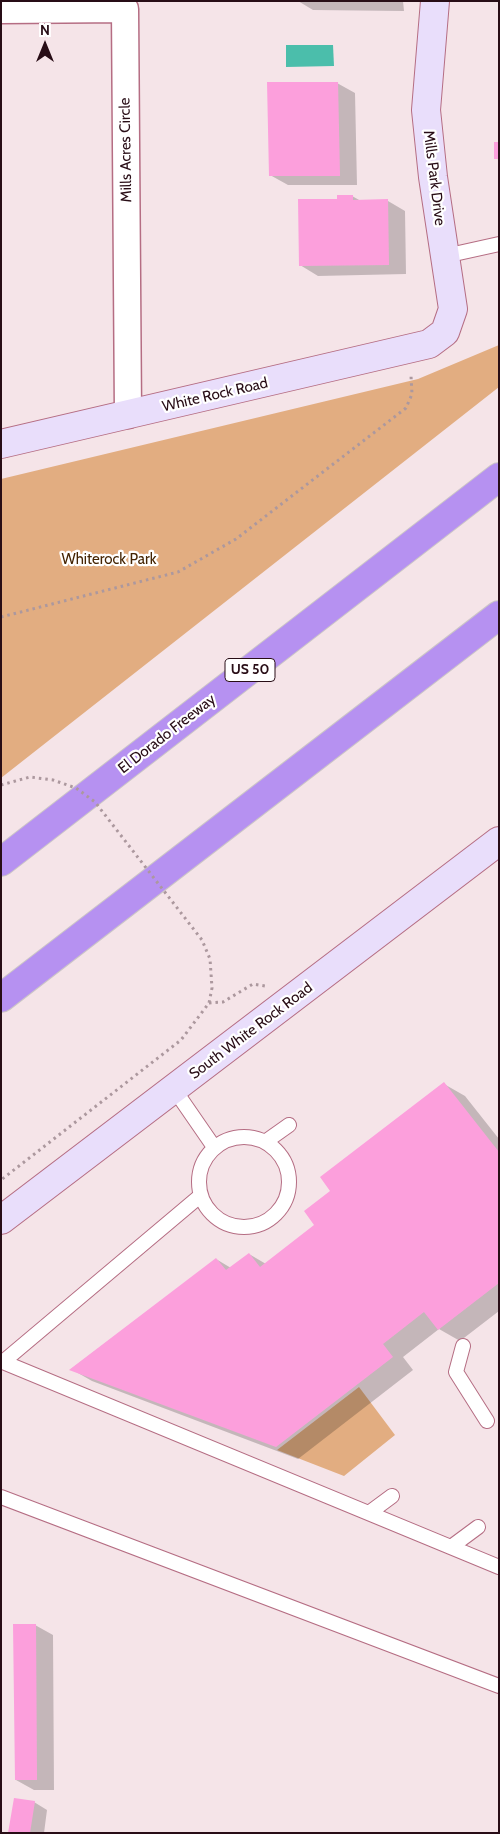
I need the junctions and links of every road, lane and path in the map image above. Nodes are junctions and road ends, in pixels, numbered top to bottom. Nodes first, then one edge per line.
1 (435, 1) edge
2 (1, 10) edge
3 (499, 244) edge
4 (445, 256) junction
5 (429, 344) joint
6 (411, 376) dead end
7 (128, 415) junction
8 (1, 444) edge
9 (499, 477) edge
10 (499, 615) edge
11 (1, 617) edge
12 (1, 785) edge
13 (499, 841) edge
14 (1, 862) edge
15 (265, 986) dead end
16 (1, 998) edge
17 (209, 1003) junction
18 (174, 1089) junction
19 (289, 1125) dead end
20 (265, 1142) junction
21 (214, 1147) junction
22 (1, 1180) edge
23 (200, 1196) junction
24 (1, 1220) edge
25 (463, 1346) dead end
26 (487, 1421) dead end
27 (392, 1496) dead end
28 (1, 1497) edge
29 (369, 1513) junction
30 (478, 1527) dead end
31 (451, 1547) junction
32 (499, 1567) edge
33 (499, 1686) edge

1 - 4 street, Mills Park Drive
2 - 7 street, Mills Acres Circle
3 - 4 lane
4 - 5 street, Mills Park Drive
5 - 7 street, White Rock Road
6 - 11 path
7 - 8 street, White Rock Road
9 - 14 highway, El Dorado Freeway / US 50
10 - 16 highway
12 - 17 path, bridge
13 - 18 street, South White Rock Road
15 - 17 path
17 - 22 path, bridge
18 - 21 lane
18 - 24 street, South White Rock Road
19 - 20 lane
20 - 21 lane
20 - 23 lane
21 - 23 lane
23 - 29 lane
25 - 26 lane
27 - 29 lane
28 - 33 lane
29 - 31 lane
30 - 31 lane
31 - 32 lane

